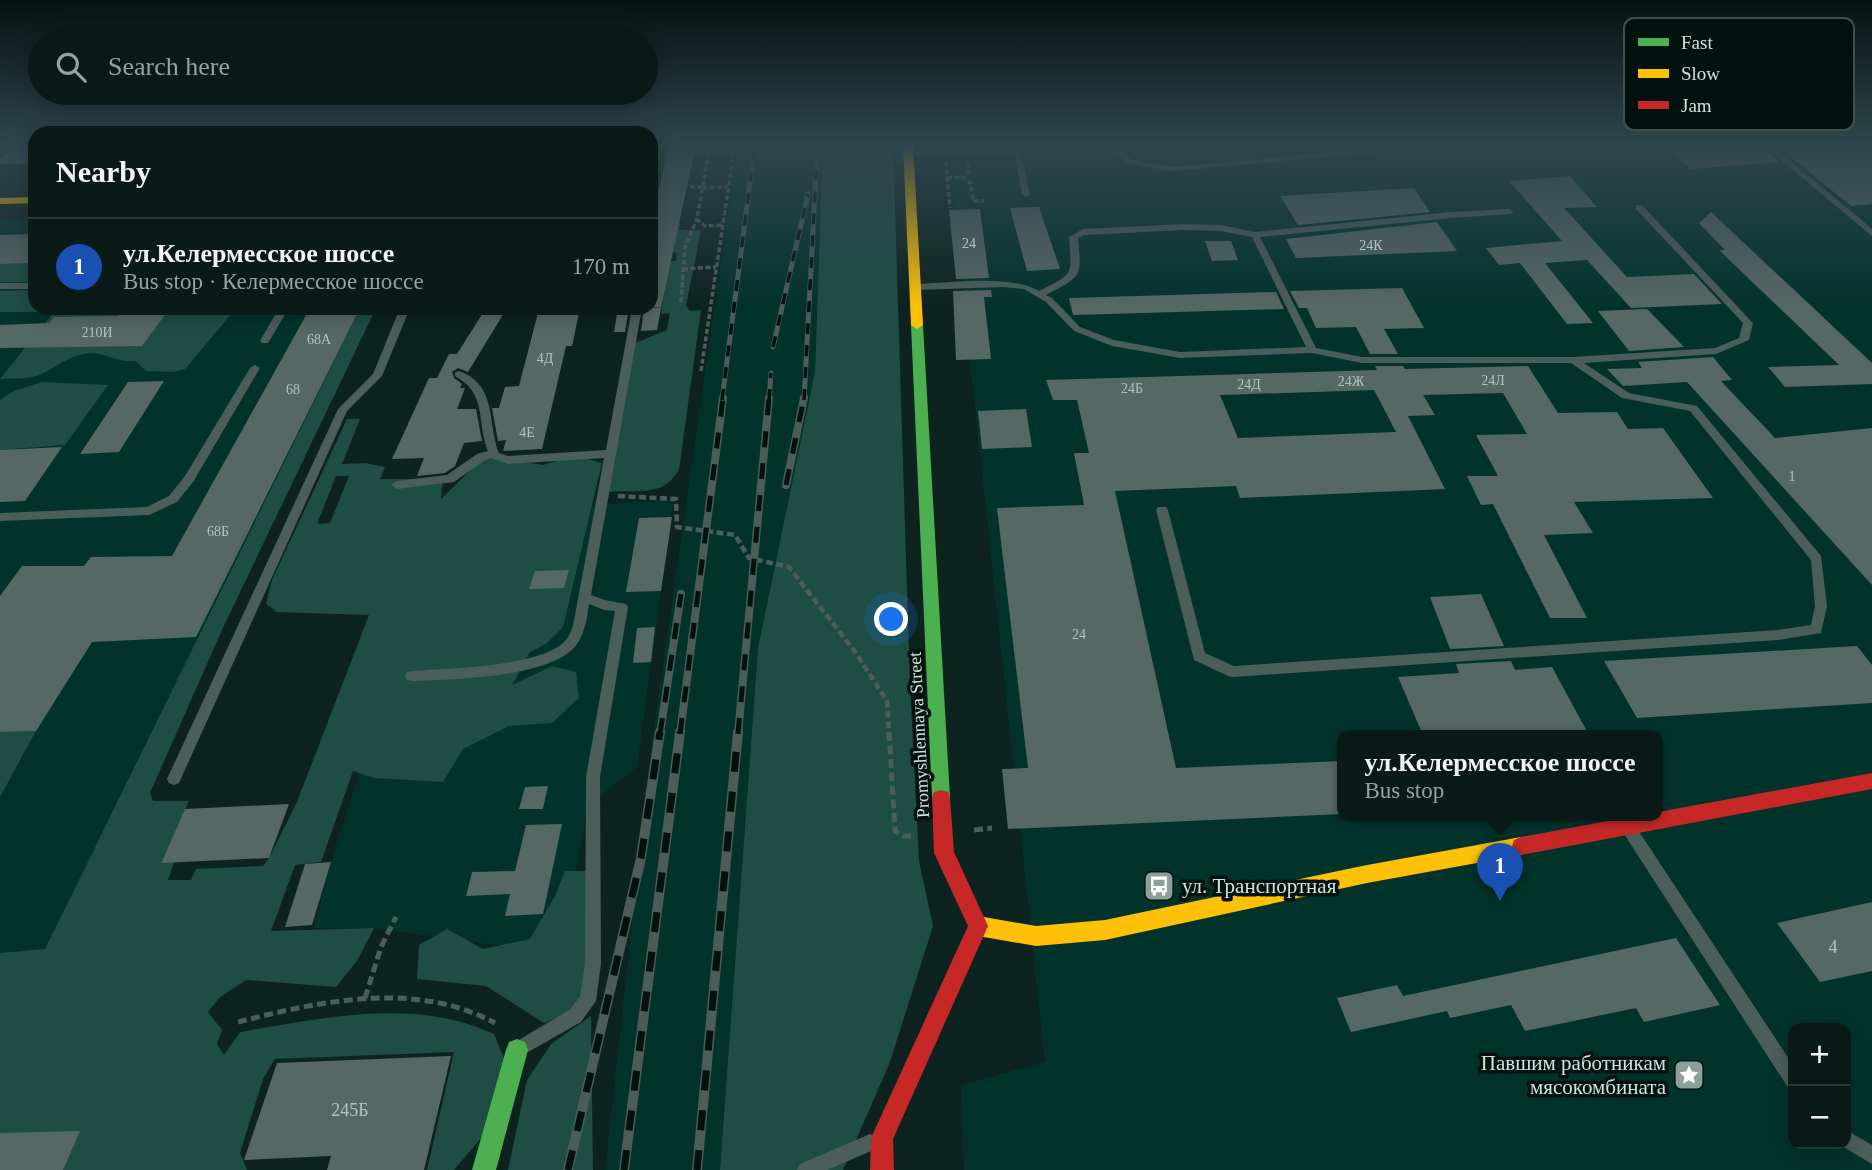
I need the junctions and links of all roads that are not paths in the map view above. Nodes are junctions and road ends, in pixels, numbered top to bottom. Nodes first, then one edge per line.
1 (911, 199) edge
2 (1831, 199) edge
3 (28, 200) edge
4 (0, 201) edge
5 (1639, 206) dead end
6 (1509, 212) dead end
7 (1872, 233) edge
8 (1255, 235) junction
9 (0, 286) edge
10 (28, 286) edge
11 (915, 287) junction
12 (1040, 295) junction
13 (280, 315) edge
14 (402, 315) edge
15 (636, 315) edge
16 (265, 341) dead end
17 (1312, 350) junction
18 (1573, 360) junction
19 (256, 368) dead end
20 (459, 374) dead end
21 (494, 453) junction
22 (610, 454) junction
23 (397, 485) dead end
24 (1162, 510) dead end
25 (0, 517) edge
26 (584, 597) junction
27 (412, 676) dead end
28 (174, 779) dead end
29 (1872, 781) edge
30 (1663, 820) edge
31 (1655, 821) edge
32 (1628, 826) junction
33 (978, 926) junction
34 (517, 1050) joint
35 (1788, 1072) edge
36 (882, 1138) junction
37 (1851, 1142) edge
38 (1872, 1155) edge
39 (484, 1170) edge
40 (806, 1170) edge
41 (883, 1170) edge

1 - 11 main road, Promyshlennaya Street
2 - 7 lane
3 - 4 main road
5 - 18 lane
6 - 8 lane
8 - 12 lane
8 - 17 lane
9 - 10 lane
11 - 12 lane
11 - 33 main road, Promyshlennaya Street
12 - 17 lane
13 - 16 lane
14 - 28 lane
15 - 22 lane
17 - 18 lane
18 - 24 lane
19 - 25 lane
20 - 21 lane
21 - 22 lane
21 - 23 lane
22 - 26 lane
26 - 27 lane
26 - 34 lane
29 - 30 main road
31 - 32 main road
32 - 33 main road
32 - 35 lane
33 - 36 main road
34 - 39 main road
36 - 40 lane
36 - 41 main road
37 - 38 lane

